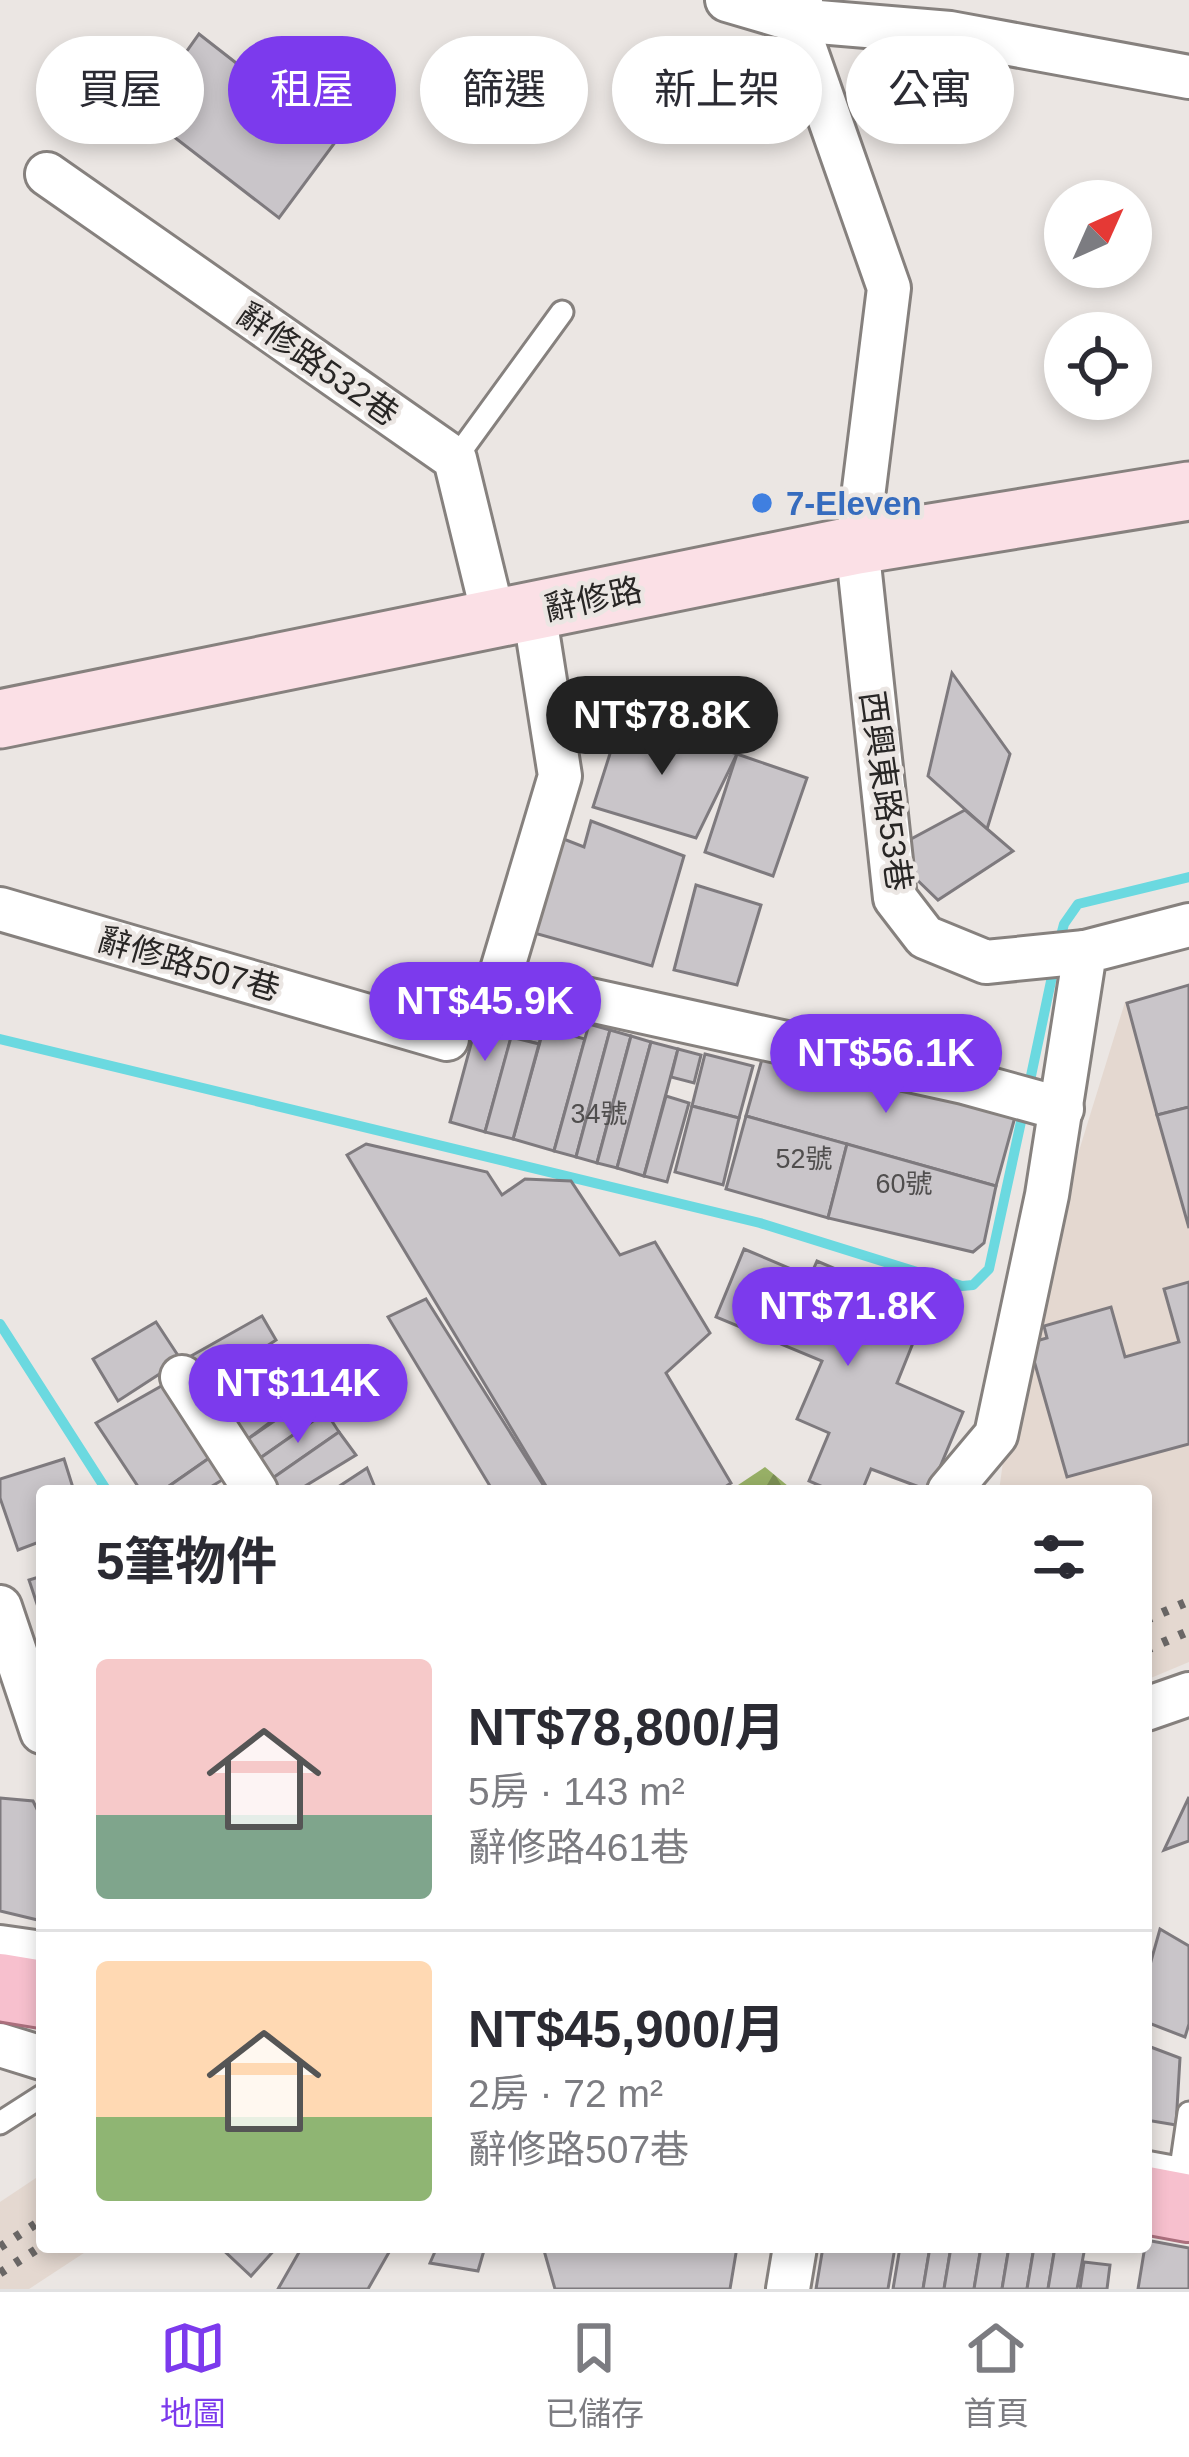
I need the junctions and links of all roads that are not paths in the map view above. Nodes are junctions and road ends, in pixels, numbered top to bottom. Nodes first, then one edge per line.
1 (727, 0) edge
2 (798, 10) edge
3 (1189, 76) edge
4 (47, 174) dead end
5 (562, 312) dead end
6 (455, 459) junction
7 (1189, 491) edge
8 (857, 545) junction
9 (514, 615) junction
10 (0, 719) edge
11 (0, 909) edge
12 (1189, 925) edge
13 (1085, 952) junction
14 (447, 1039) dead end
15 (1062, 1109) junction
16 (182, 1377) dead end
17 (252, 1485) edge
18 (955, 1485) edge
19 (0, 1606) edge
20 (1189, 1694) edge
21 (1152, 1707) edge
22 (36, 1714) edge
23 (0, 1947) edge
24 (36, 1951) edge
25 (0, 1987) edge
26 (36, 1993) edge
27 (0, 2045) edge
28 (36, 2056) edge
29 (36, 2100) edge
30 (1189, 2113) edge
31 (0, 2123) edge
32 (1152, 2167) edge
33 (1176, 2187) edge
34 (795, 2253) edge
35 (788, 2289) edge

1 - 2 street
2 - 3 street
2 - 8 street, 西興東路53巷
4 - 6 street, 辭修路532巷
5 - 6 lane
6 - 9 street
7 - 8 street, 辭修路
8 - 9 street, 辭修路
8 - 13 street, 西興東路53巷
9 - 10 street, 辭修路
9 - 15 street
11 - 14 street, 辭修路507巷
12 - 13 street, 西興東路53巷
13 - 15 street
15 - 18 street
16 - 17 street
19 - 22 street
20 - 21 street
23 - 24 street
25 - 26 main road
27 - 28 street
29 - 31 lane
30 - 33 lane
32 - 33 lane
34 - 35 street

